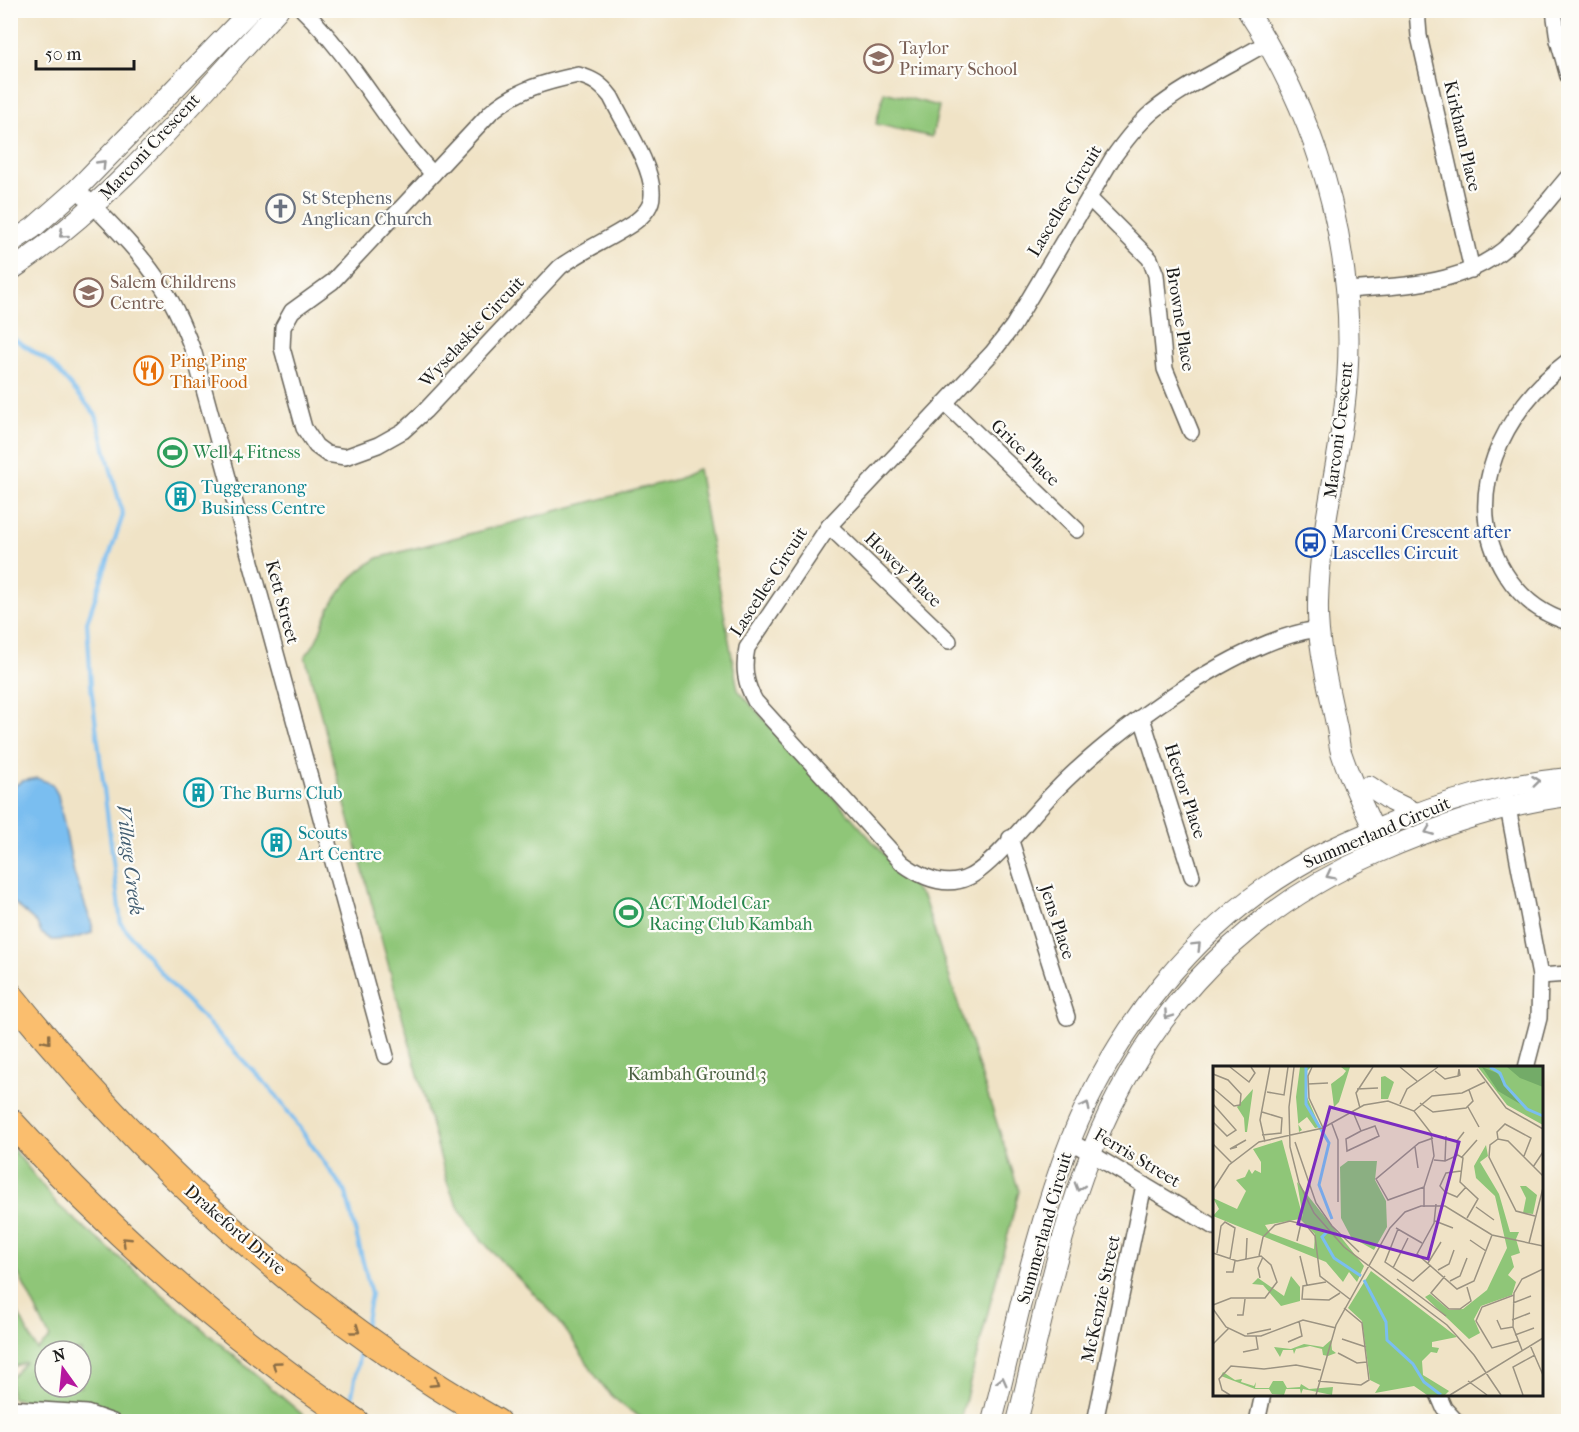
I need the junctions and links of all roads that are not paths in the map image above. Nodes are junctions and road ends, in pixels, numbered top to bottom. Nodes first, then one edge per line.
1 (251, 10) edge
2 (278, 10) edge
3 (303, 10) edge
4 (1247, 10) edge
5 (1417, 10) edge
6 (1554, 10) edge
7 (1268, 42) junction
8 (1569, 76) edge
9 (433, 174) junction
10 (1569, 177) edge
11 (77, 189) junction
12 (1089, 198) junction
13 (94, 207) junction
14 (10, 243) edge
15 (1472, 270) junction
16 (10, 271) edge
17 (1346, 290) junction
18 (1569, 361) edge
19 (945, 403) junction
20 (1191, 432) dead end
21 (829, 526) junction
22 (1077, 530) dead end
23 (1569, 622) edge
24 (1319, 629) junction
25 (949, 641) dead end
26 (1142, 718) junction
27 (1569, 778) edge
28 (1504, 786) junction
29 (1363, 788) junction
30 (1569, 796) edge
31 (1508, 806) junction
32 (1416, 813) junction
33 (1380, 828) junction
34 (1010, 838) junction
35 (1342, 844) junction
36 (1389, 848) junction
37 (1192, 876) dead end
38 (1569, 974) edge
39 (1540, 976) junction
40 (10, 995) edge
41 (1067, 1017) dead end
42 (386, 1056) dead end
43 (1527, 1066) edge
44 (10, 1121) edge
45 (1071, 1141) junction
46 (1091, 1153) junction
47 (1144, 1185) junction
48 (1213, 1226) edge
49 (1263, 1396) edge
50 (1438, 1396) edge
51 (10, 1408) edge
52 (31, 1415) edge
53 (113, 1422) edge
54 (356, 1422) edge
55 (497, 1422) edge
56 (992, 1422) edge
57 (1017, 1422) edge
58 (1095, 1422) edge
59 (1257, 1422) edge
60 (1456, 1422) edge

11 -> 1 street, Marconi Crescent
2 - 13 street, Marconi Crescent
3 - 9 street
4 - 7 street, Marconi Crescent
5 - 15 street, Kirkham Place
6 - 8 street
7 - 12 street, Lascelles Circuit
7 - 17 street, Marconi Crescent
9 - 9 street, Wyselaskie Circuit
10 - 15 street
11 - 13 street, Kett Street
11 - 14 street, Marconi Crescent
12 - 19 street, Lascelles Circuit
12 - 20 street, Browne Place
13 -> 16 street, Marconi Crescent
13 - 42 street, Kett Street
15 - 17 street
17 - 24 street, Marconi Crescent
18 - 23 street
19 - 21 street, Lascelles Circuit
19 - 22 street, Grice Place
21 - 25 street, Howey Place
21 - 34 street, Lascelles Circuit
24 - 26 street, Lascelles Circuit
24 - 29 street, Marconi Crescent
26 - 34 street, Lascelles Circuit
26 - 37 street, Hector Place
28 -> 27 street, Summerland Circuit
28 - 31 street
28 - 32 street, Summerland Circuit
29 - 32 street
29 - 33 street, Marconi Crescent
29 - 35 street
30 - 31 street, Summerland Circuit
31 -> 36 street, Summerland Circuit
31 - 39 street
32 - 33 street, Summerland Circuit
33 - 35 street, Summerland Circuit
33 - 36 street, Marconi Crescent
34 - 41 street, Jens Place
45 -> 35 street, Summerland Circuit
36 -> 46 street, Summerland Circuit
38 - 39 street
39 - 43 street
40 -> 55 highway, Drakeford Drive
54 -> 44 highway
45 - 46 street, Ferris Street
56 -> 45 street, Summerland Circuit
46 - 47 street, Ferris Street
46 -> 57 street, Summerland Circuit
47 - 48 street, Ferris Street
47 - 58 street, McKenzie Street
49 - 59 street
50 - 60 street
51 - 52 street
52 - 53 street

